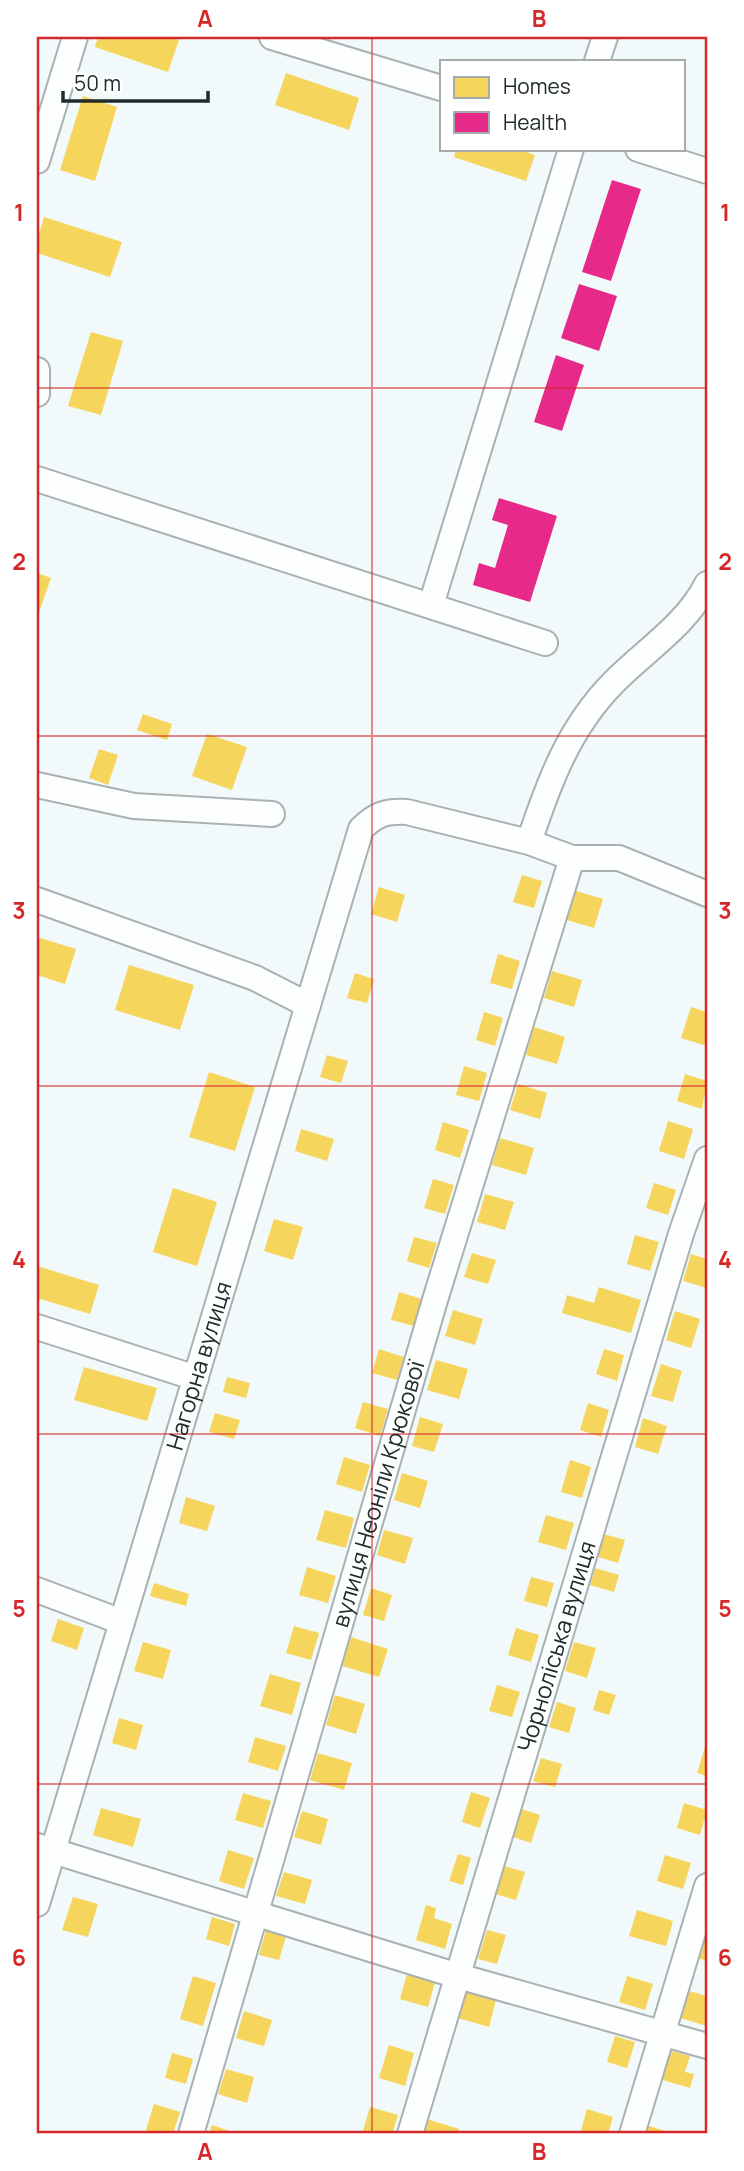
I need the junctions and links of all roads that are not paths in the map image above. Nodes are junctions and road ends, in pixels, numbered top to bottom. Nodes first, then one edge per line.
1 (75, 37) edge
2 (272, 37) edge
3 (605, 37) edge
4 (597, 60) edge
5 (440, 88) edge
6 (570, 150) edge
7 (641, 150) edge
8 (37, 161) edge
9 (707, 171) edge
10 (37, 370) edge
11 (37, 394) edge
12 (37, 479) edge
13 (707, 584) edge
14 (431, 605) junction
15 (545, 643) dead end
16 (37, 785) edge
17 (272, 814) dead end
18 (529, 842) junction
19 (572, 858) junction
20 (707, 894) edge
21 (37, 900) edge
22 (308, 1005) junction
23 (707, 1159) edge
24 (37, 1327) edge
25 (195, 1378) junction
26 (37, 1590) edge
27 (122, 1622) junction
28 (45, 1848) edge
29 (707, 1886) edge
30 (37, 1904) edge
31 (256, 1913) junction
32 (458, 1976) junction
33 (663, 2033) junction
34 (707, 2046) edge
35 (191, 2134) edge
36 (410, 2134) edge
37 (632, 2134) edge

1 - 8 street
2 - 5 street
3 - 4 street
6 - 14 street
7 - 9 street
10 - 11 street
12 - 14 street
13 - 18 street
14 - 15 street
16 - 17 street
18 - 19 street
18 - 22 street, Нагорна вулиця
19 - 20 street
19 - 31 street, вулиця Неоніли Крюкової
21 - 22 street
22 - 25 street, Нагорна вулиця
23 - 32 street, Чорноліська вулиця
24 - 25 street
25 - 27 street, Нагорна вулиця
26 - 27 street
27 - 28 street, Нагорна вулиця
28 - 30 street, Нагорна вулиця
28 - 31 street
29 - 33 street
31 - 32 street
31 - 35 street, вулиця Неоніли Крюкової
32 - 33 street
32 - 36 street, Чорноліська вулиця
33 - 34 street
33 - 37 street

